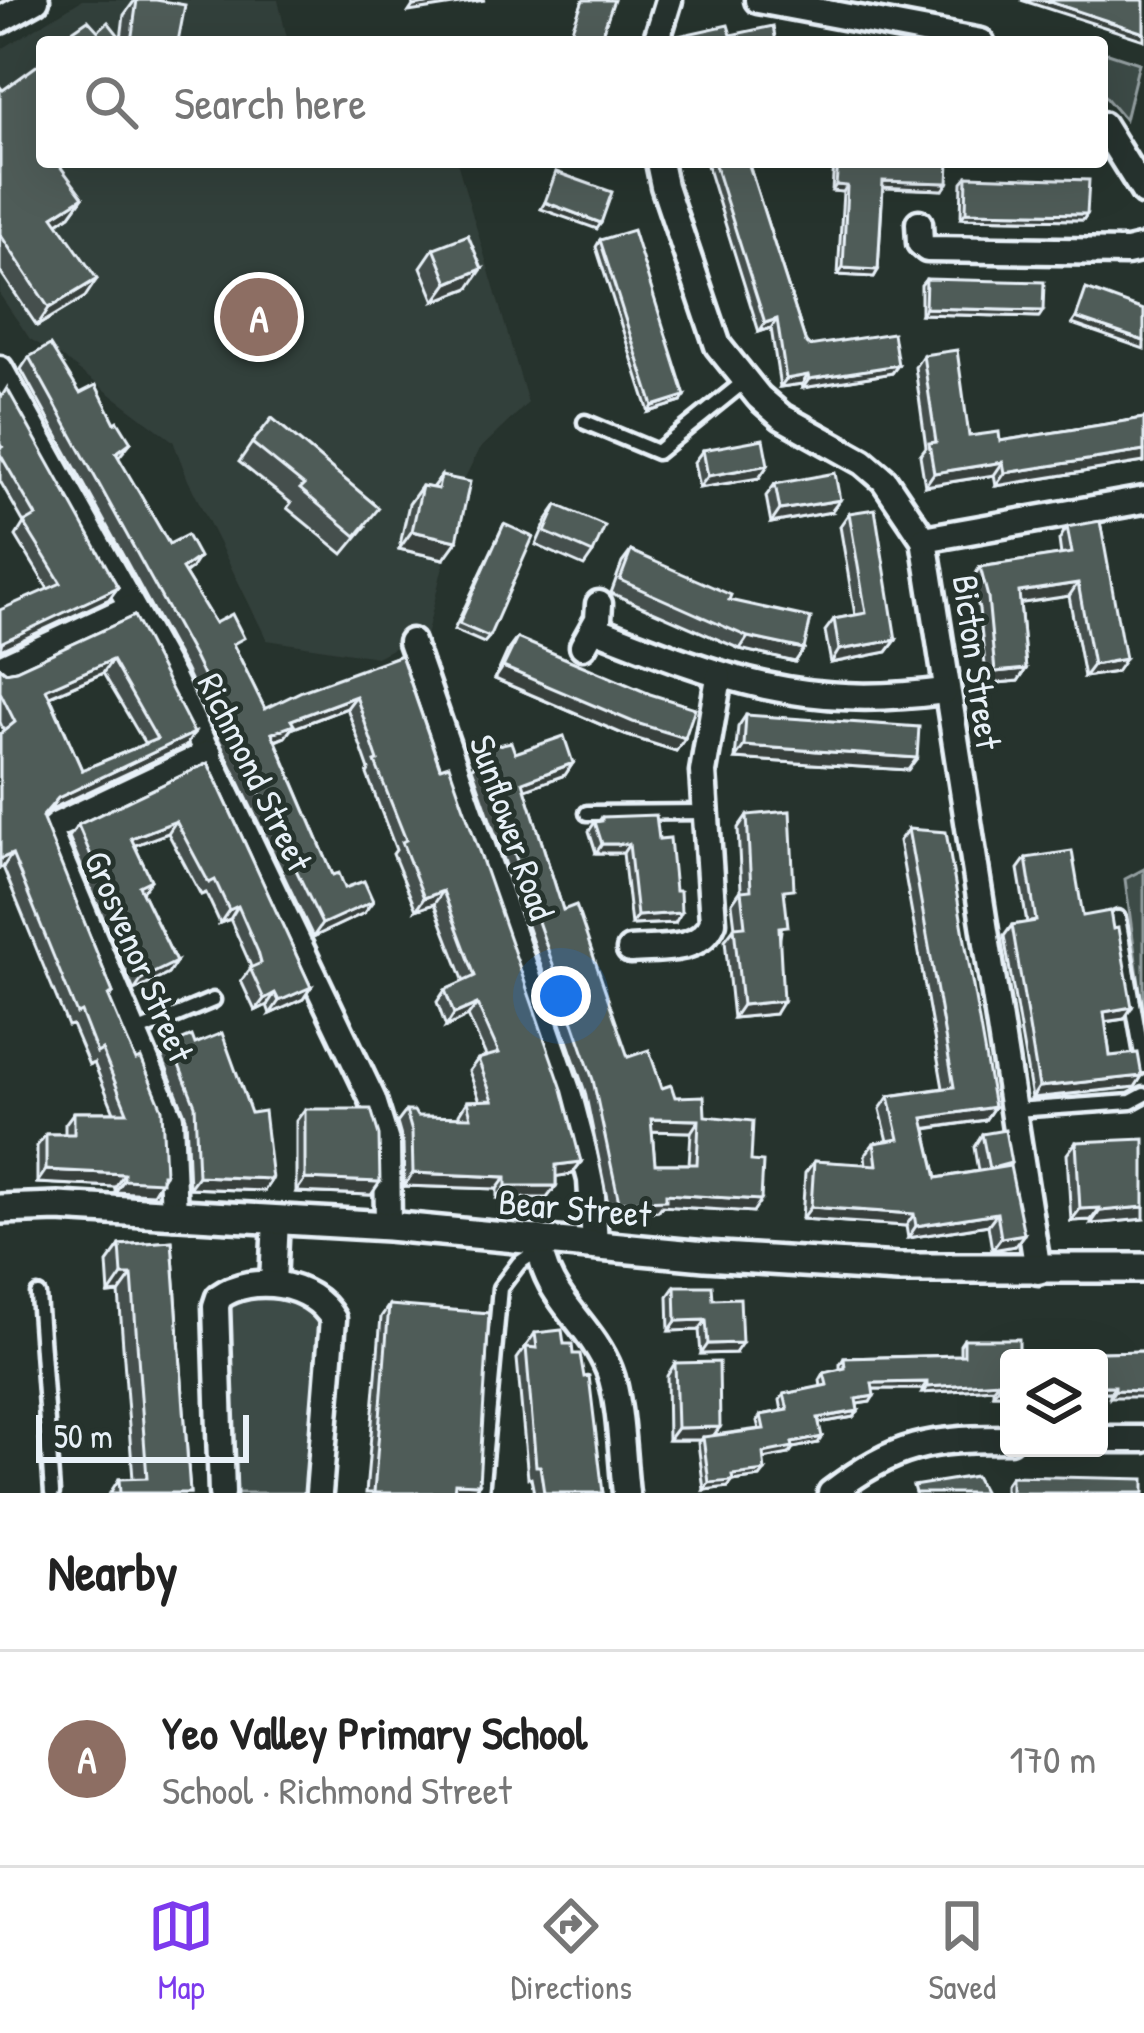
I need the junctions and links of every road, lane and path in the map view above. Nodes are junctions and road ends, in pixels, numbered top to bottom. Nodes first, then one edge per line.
1 (36, 0) edge
2 (669, 0) edge
3 (758, 0) edge
4 (0, 20) edge
5 (658, 36) edge
6 (949, 36) edge
7 (1108, 135) edge
8 (660, 168) edge
9 (1144, 192) edge
10 (919, 223) dead end
11 (1144, 248) edge
12 (0, 369) edge
13 (745, 380) junction
14 (585, 422) dead end
15 (1144, 500) edge
16 (924, 539) junction
17 (129, 608) junction
18 (592, 626) dead end
19 (411, 642) dead end
20 (0, 668) edge
21 (719, 677) junction
22 (945, 691) junction
23 (209, 754) junction
24 (705, 812) junction
25 (587, 813) dead end
26 (1118, 918) dead end
27 (629, 950) dead end
28 (213, 1000) dead end
29 (133, 1033) junction
30 (1144, 1066) edge
31 (1144, 1094) edge
32 (1015, 1110) junction
33 (0, 1209) edge
34 (174, 1215) junction
35 (276, 1219) junction
36 (388, 1226) junction
37 (540, 1244) junction
38 (595, 1244) junction
39 (1144, 1268) edge
40 (1038, 1271) junction
41 (273, 1283) junction
42 (38, 1295) dead end
43 (1000, 1439) edge
44 (1108, 1439) edge
45 (1144, 1439) edge
46 (52, 1493) edge
47 (222, 1493) edge
48 (320, 1493) edge
49 (481, 1493) edge
50 (626, 1493) edge
51 (831, 1493) edge

1 - 4 street
2 - 5 street
3 - 6 street
7 - 9 street
8 - 13 street, Bicton Street
10 - 11 street
12 - 17 street, Richmond Street
13 - 14 lane
13 - 16 street, Bicton Street
15 - 16 street
16 - 22 street, Bicton Street
17 - 20 street
17 - 23 street, Richmond Street
18 - 21 street
19 - 38 street, Sunflower Road
21 - 22 street
21 - 24 street
22 - 32 street, Bicton Street
23 - 29 street, Grosvenor Street
23 - 36 street, Richmond Street
24 - 25 lane
24 - 27 street
26 - 30 lane
28 - 29 lane
29 - 34 street, Grosvenor Street
31 - 32 lane
32 - 40 street, Bicton Street
33 - 34 street, Bear Street
34 - 35 street, Bear Street
35 - 36 street, Bear Street
35 - 41 street
36 - 37 street, Bear Street
37 - 38 street, Bear Street
37 - 49 lane
37 - 50 street
38 - 40 street, Bear Street
39 - 40 street, Bear Street
41 - 47 street
41 - 48 street
42 - 46 lane
43 - 51 street
44 - 45 street

